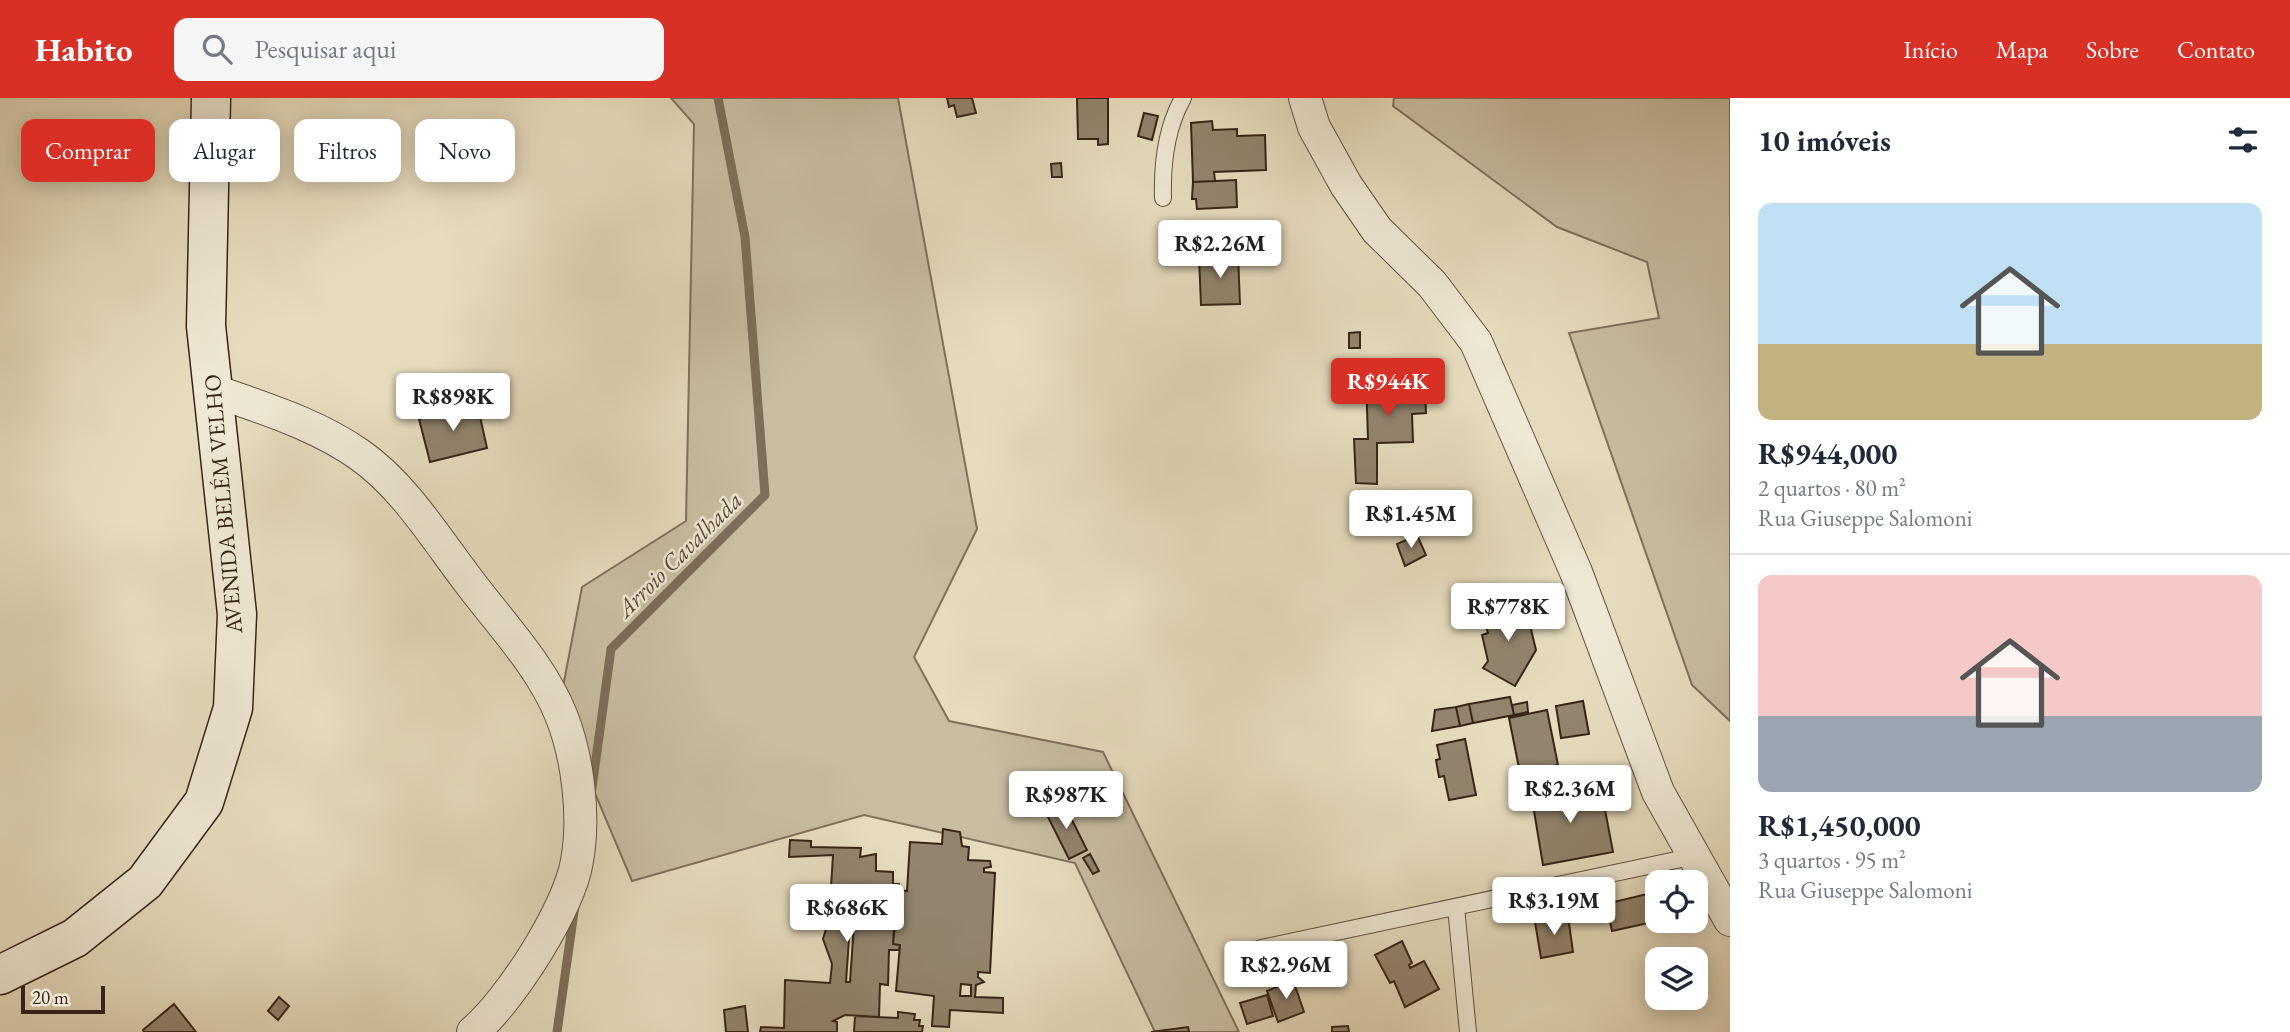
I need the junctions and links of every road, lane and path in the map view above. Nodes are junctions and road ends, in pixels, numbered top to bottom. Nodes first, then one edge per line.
1 (211, 98) edge
2 (1183, 98) edge
3 (1305, 98) edge
4 (1163, 198) dead end
5 (215, 391) junction
6 (1695, 856) junction
7 (1456, 907) junction
8 (1730, 920) edge
9 (1261, 948) dead end
10 (0, 975) edge
11 (473, 1032) edge
12 (1468, 1032) edge

1 - 5 main road, AVENIDA BELÉM VELHO
2 - 4 lane
3 - 6 street
5 - 10 main road, AVENIDA BELÉM VELHO
5 - 11 street
6 - 7 lane
6 - 8 street
7 - 9 lane
7 - 12 lane

